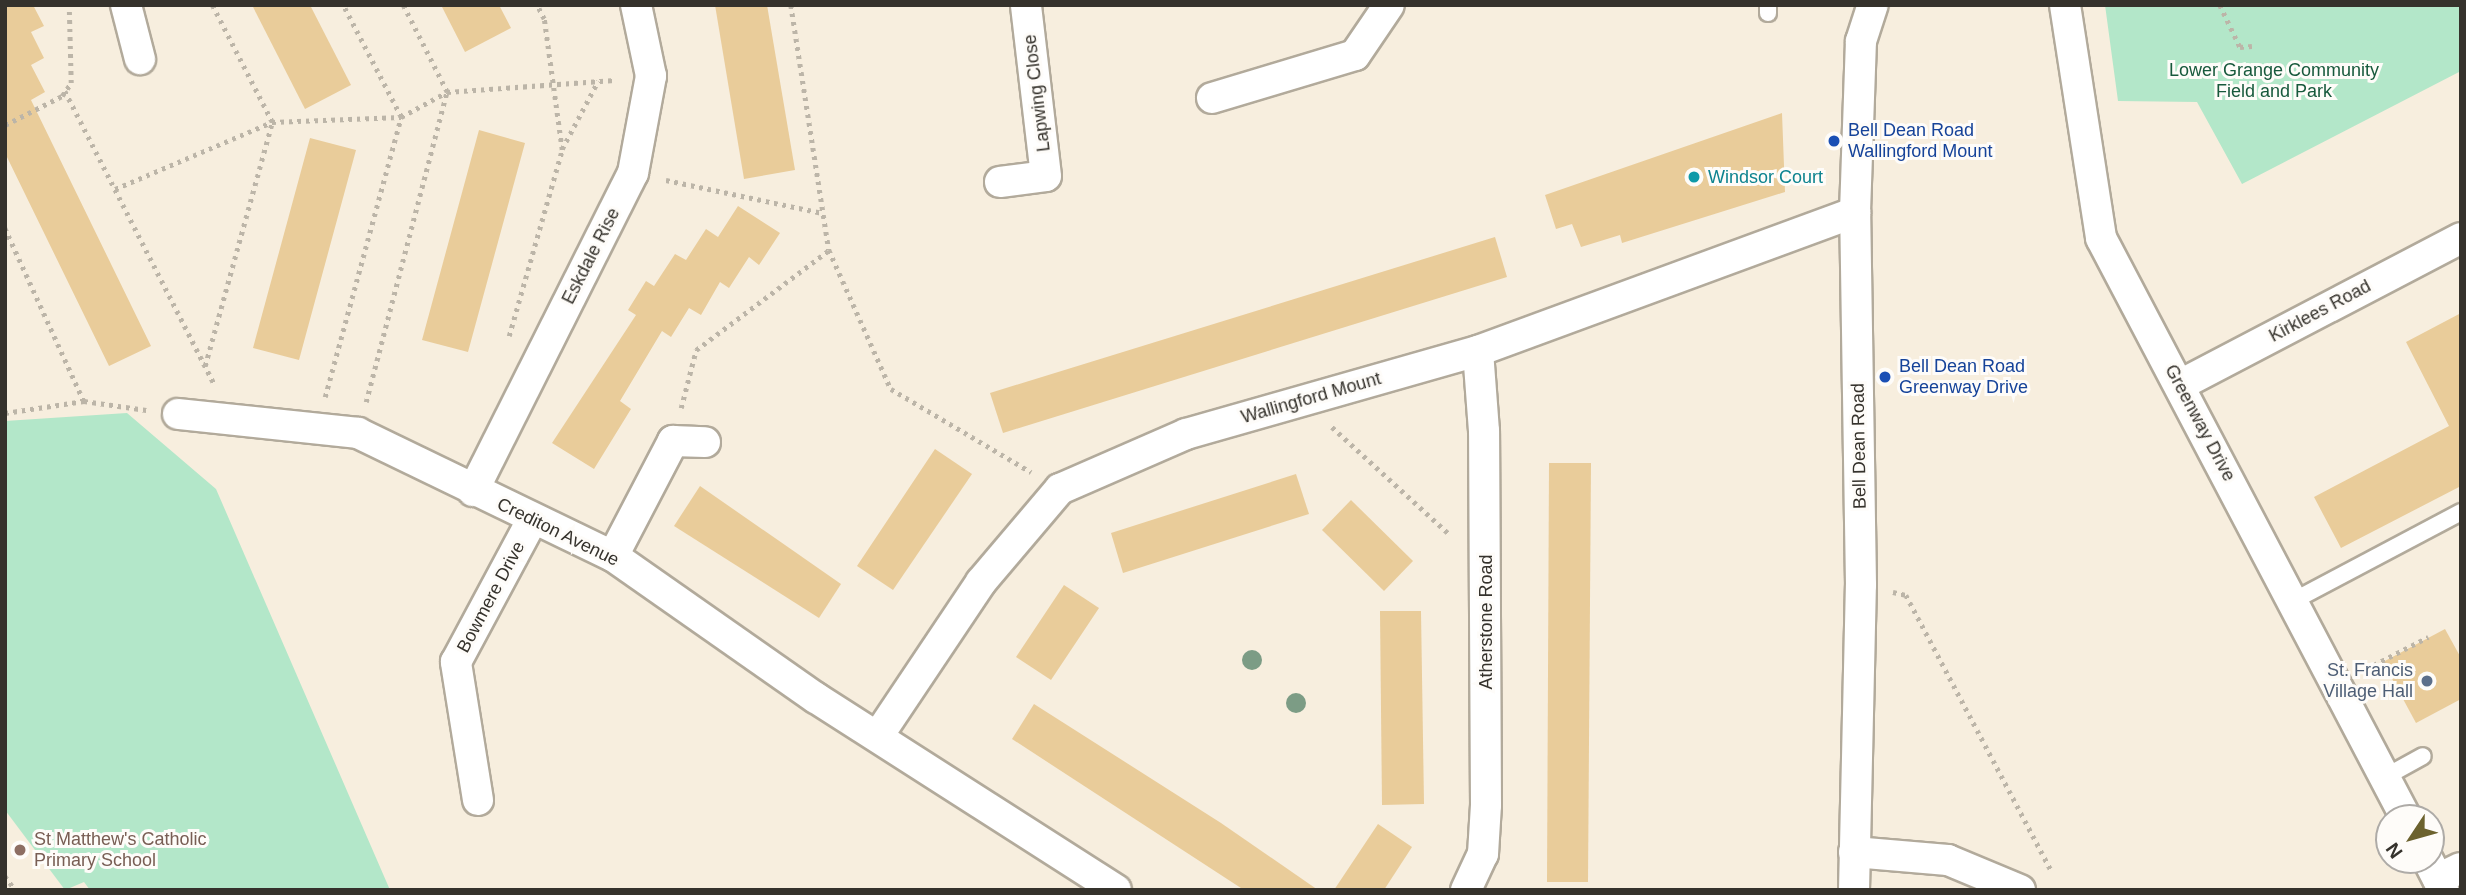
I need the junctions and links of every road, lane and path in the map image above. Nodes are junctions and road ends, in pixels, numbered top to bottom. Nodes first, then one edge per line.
1 (69, 5) edge
2 (126, 5) edge
3 (212, 5) edge
4 (343, 5) edge
5 (403, 5) edge
6 (537, 5) edge
7 (636, 5) edge
8 (791, 5) edge
9 (1026, 5) edge
10 (1389, 5) edge
11 (1873, 5) edge
12 (2065, 5) edge
13 (2220, 5) edge
14 (2252, 46) dead end
15 (140, 58) dead end
16 (651, 76) junction
17 (598, 81) junction
18 (554, 86) junction
19 (65, 91) junction
20 (447, 92) junction
21 (1212, 98) dead end
22 (401, 117) junction
23 (272, 122) junction
24 (5, 125) edge
25 (562, 150) junction
26 (633, 173) junction
27 (1000, 182) dead end
28 (115, 189) junction
29 (1855, 212) junction
30 (823, 213) junction
31 (5, 228) edge
32 (2461, 238) edge
33 (829, 250) junction
34 (507, 345) dead end
35 (1478, 351) junction
36 (205, 366) junction
37 (2180, 385) junction
38 (1303, 400) junction
39 (84, 401) junction
40 (5, 413) edge
41 (177, 414) joint
42 (230, 416) junction
43 (317, 425) junction
44 (358, 433) junction
45 (673, 441) junction
46 (705, 442) dead end
47 (1060, 489) junction
48 (473, 491) junction
49 (2461, 512) edge
50 (532, 520) junction
51 (613, 556) junction
52 (1486, 568) junction
53 (1861, 585) junction
54 (2293, 601) junction
55 (2428, 637) dead end
56 (2336, 684) junction
57 (878, 736) junction
58 (2423, 756) dead end
59 (2385, 777) junction
60 (478, 800) dead end
61 (2399, 804) edge
62 (1854, 852) junction
63 (5, 876) edge
64 (2055, 878) dead end
65 (15, 890) edge
66 (1116, 890) edge
67 (1466, 890) edge
68 (1854, 890) edge
69 (2020, 890) edge

1 - 19 path
2 - 15 street
3 - 23 path
4 - 22 path
5 - 20 path
6 - 18 path
7 - 16 street, Eskdale Rise
8 - 30 path
9 - 27 street, Lapwing Close
10 - 21 street
11 - 29 street, Bell Dean Road
12 - 37 street, Greenway Drive
13 - 14 path
16 - 17 path
16 - 26 street, Eskdale Rise
17 - 18 path
17 - 25 path
18 - 20 path
18 - 25 path
19 - 24 path
19 - 28 path
20 - 22 path
20 - 44 path
22 - 23 path
22 - 43 path
23 - 28 path
23 - 36 path
25 - 34 path
26 - 30 path
26 - 48 street, Eskdale Rise
28 - 36 path
29 - 35 street, Wallingford Mount
29 - 53 street, Bell Dean Road
30 - 33 path
31 - 39 path
32 - 37 street, Kirklees Road
33 - 45 path
33 - 47 path
35 - 38 street, Wallingford Mount
35 - 52 street, Atherstone Road
36 - 42 path
37 - 54 street, Greenway Drive
38 - 47 street, Wallingford Mount
38 - 52 path
39 - 40 path
39 - 41 path
41 - 42 street, Crediton Avenue
42 - 43 street, Crediton Avenue
43 - 44 street, Crediton Avenue
44 - 48 street, Crediton Avenue
45 - 46 street
45 - 51 street
47 - 57 street, Wallingford Mount
48 - 50 street, Crediton Avenue
49 - 54 lane
50 - 51 street, Crediton Avenue
50 - 60 street, Bowmere Drive
51 - 57 street, Crediton Avenue
52 - 67 street, Atherstone Road
53 - 62 street, Bell Dean Road
53 - 64 path
54 - 56 street, Greenway Drive
55 - 56 path
56 - 59 street, Greenway Drive
57 - 66 street, Crediton Avenue
58 - 59 lane
59 - 61 street, Greenway Drive
62 - 68 street, Bell Dean Road
62 - 69 street
63 - 65 path

